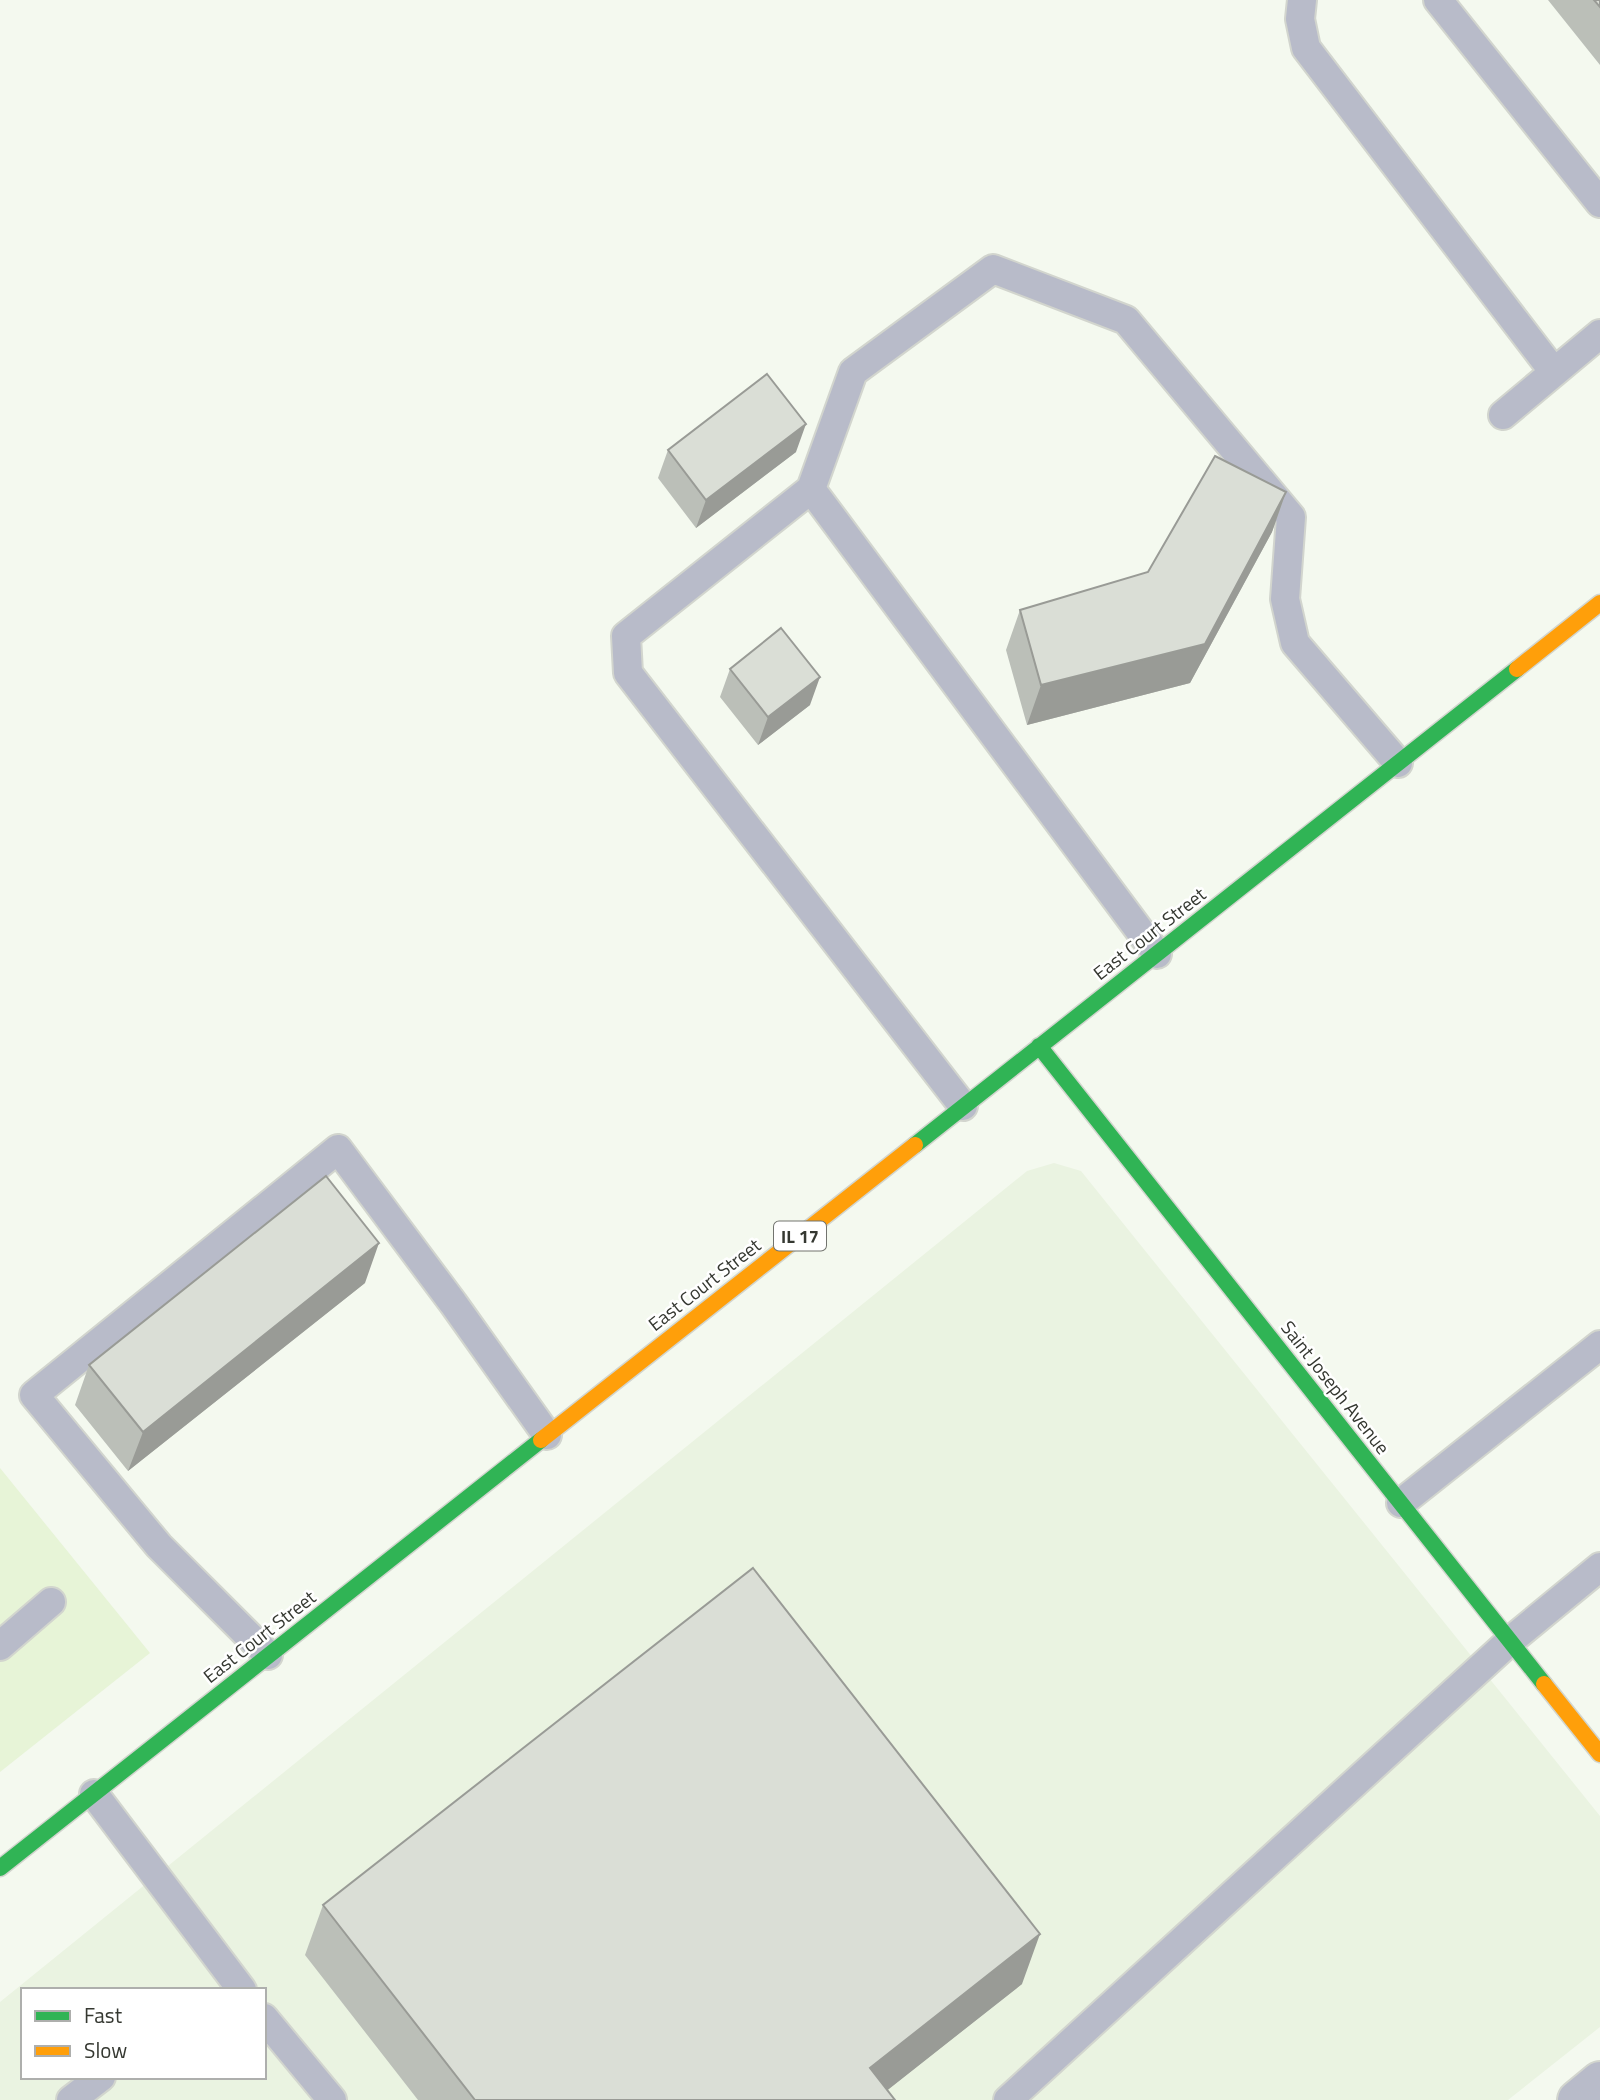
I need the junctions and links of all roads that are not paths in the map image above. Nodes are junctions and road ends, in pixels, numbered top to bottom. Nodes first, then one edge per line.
1 (1302, 0) edge
2 (1438, 0) edge
3 (1600, 203) edge
4 (1600, 334) edge
5 (1554, 372) junction
6 (1503, 415) dead end
7 (811, 489) junction
8 (1600, 603) edge
9 (1398, 763) junction
10 (1157, 954) junction
11 (1039, 1046) junction
12 (963, 1106) junction
13 (1600, 1345) edge
14 (547, 1435) junction
15 (1402, 1503) junction
16 (1600, 1567) edge
17 (51, 1602) dead end
18 (1510, 1641) junction
19 (0, 1646) edge
20 (268, 1655) junction
21 (1600, 1754) edge
22 (94, 1794) junction
23 (0, 1868) edge
24 (231, 1986) edge
25 (266, 2020) edge
26 (98, 2079) edge
27 (1600, 2081) edge
28 (71, 2100) edge
29 (332, 2100) edge
30 (1008, 2100) edge
31 (1577, 2100) edge

1 - 5 lane
2 - 3 lane
4 - 5 lane
5 - 6 lane
7 - 9 lane
7 - 10 lane
7 - 12 lane
8 - 9 main road, East Court Street / IL 17
9 - 10 main road, East Court Street / IL 17
10 - 11 main road, East Court Street / IL 17
11 - 12 main road, East Court Street / IL 17
11 - 15 main road, Saint Joseph Avenue
12 - 14 main road, East Court Street / IL 17
13 - 15 lane
14 - 20 main road, East Court Street / IL 17
14 - 20 lane
15 - 18 main road, Saint Joseph Avenue
16 - 18 lane
17 - 19 lane
18 - 21 main road, Saint Joseph Avenue
18 - 30 lane
20 - 22 main road, East Court Street / IL 17
22 - 23 main road, East Court Street / IL 17
22 - 24 lane
25 - 29 lane
26 - 28 lane
27 - 31 street

